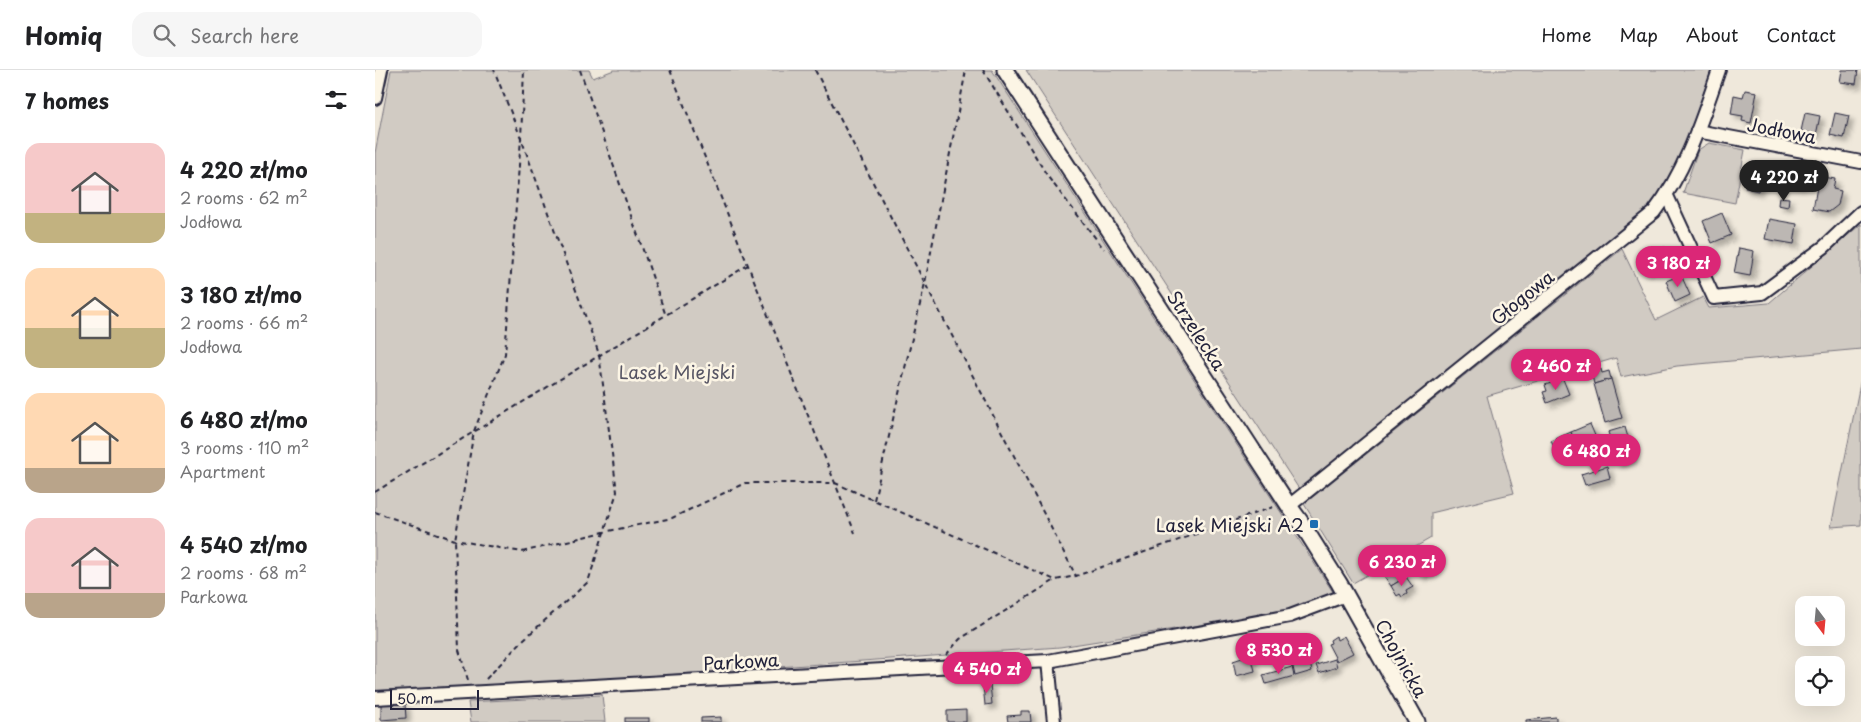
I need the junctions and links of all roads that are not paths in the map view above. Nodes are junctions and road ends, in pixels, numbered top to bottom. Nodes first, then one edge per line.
1 (381, 70) edge
2 (1005, 70) edge
3 (1719, 70) edge
4 (375, 98) edge
5 (1697, 131) junction
6 (1861, 162) edge
7 (1667, 196) junction
8 (1861, 212) edge
9 (1282, 506) junction
10 (1346, 595) junction
11 (1355, 612) joint
12 (1048, 661) junction
13 (375, 698) edge
14 (1053, 722) edge
15 (1417, 722) edge

1 - 4 street
2 - 9 street, Strzelecka
3 - 5 street, Głogowa
5 - 6 street, Jodłowa
5 - 7 street, Głogowa
7 - 8 street
7 - 9 street, Głogowa
9 - 10 street, Strzelecka
10 - 11 street, Strzelecka
10 - 12 street, Parkowa
11 - 15 street, Chojnicka
12 - 13 street, Parkowa
12 - 14 street

